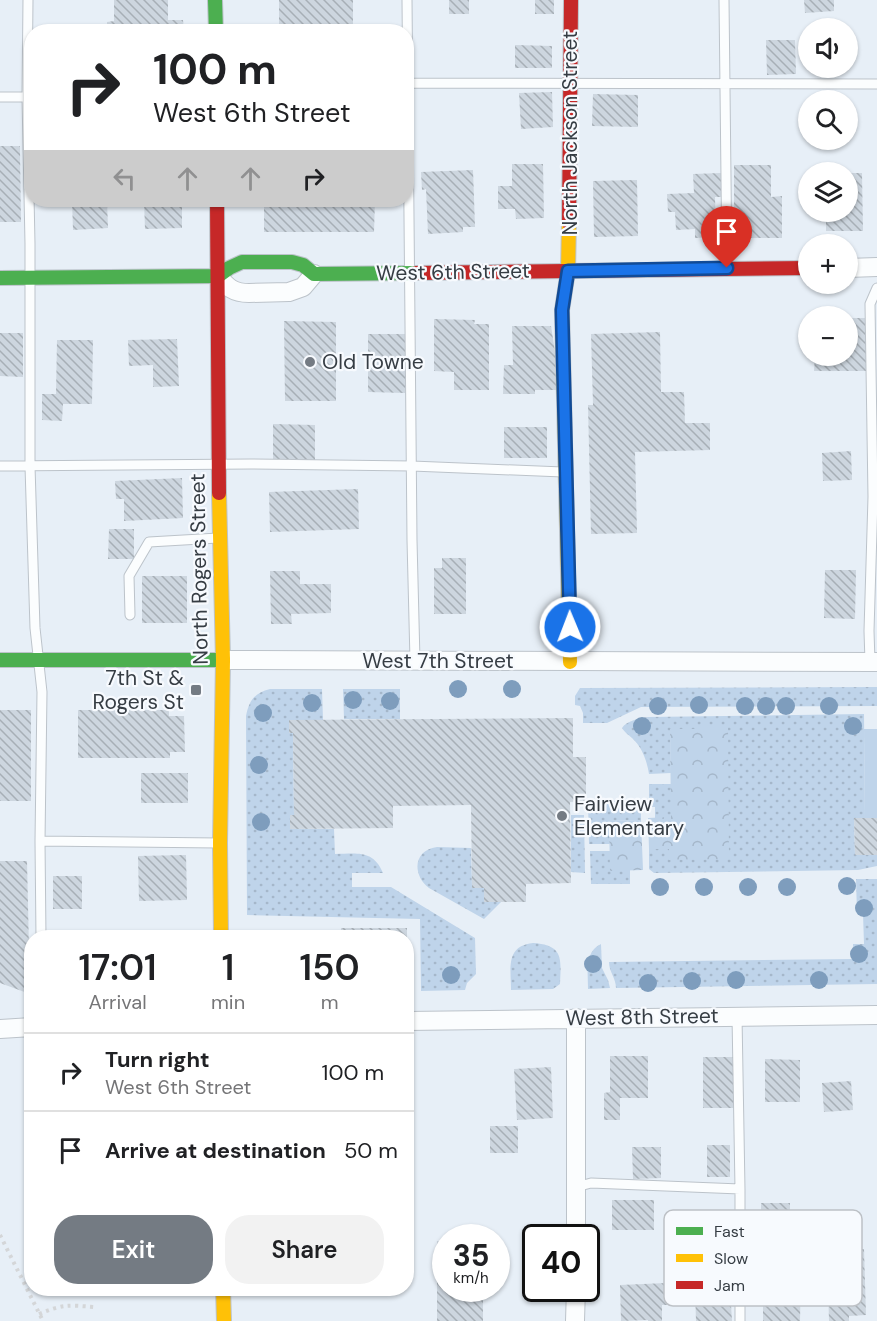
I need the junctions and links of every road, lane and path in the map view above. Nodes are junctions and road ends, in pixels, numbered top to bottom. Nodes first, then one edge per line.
1 (28, 0) edge
2 (215, 0) edge
3 (407, 0) edge
4 (571, 0) edge
5 (724, 0) edge
6 (28, 24) edge
7 (216, 24) edge
8 (407, 24) edge
9 (414, 83) edge
10 (571, 84) junction
11 (724, 84) junction
12 (877, 84) edge
13 (0, 97) edge
14 (24, 97) edge
15 (30, 207) edge
16 (217, 207) edge
17 (409, 207) edge
18 (858, 267) edge
19 (877, 267) edge
20 (727, 268) junction
21 (798, 268) edge
22 (568, 271) junction
23 (410, 272) junction
24 (314, 274) junction
25 (218, 276) junction
26 (0, 278) edge
27 (30, 278) junction
28 (877, 288) edge
29 (218, 464) junction
30 (412, 465) junction
31 (0, 466) edge
32 (30, 466) junction
33 (566, 472) junction
34 (875, 497) edge
35 (220, 538) junction
36 (130, 615) dead end
37 (0, 660) edge
38 (39, 660) junction
39 (223, 660) junction
40 (415, 661) junction
41 (570, 662) junction
42 (873, 662) edge
43 (40, 840) junction
44 (220, 843) junction
45 (41, 930) edge
46 (221, 930) edge
47 (877, 1015) edge
48 (737, 1016) junction
49 (576, 1018) junction
50 (414, 1021) edge
51 (24, 1028) edge
52 (0, 1029) edge
53 (576, 1186) junction
54 (740, 1189) junction
55 (740, 1210) edge
56 (576, 1224) edge
57 (0, 1235) edge
58 (24, 1284) edge
59 (30, 1296) edge
60 (223, 1296) edge
61 (576, 1302) edge
62 (94, 1307) dead end
63 (39, 1314) junction
64 (43, 1321) edge
65 (224, 1321) edge
66 (576, 1321) edge

1 - 6 lane
2 - 7 street
3 - 8 lane
4 - 10 street, North Jackson Street
5 - 11 lane
9 - 10 lane
10 - 11 lane
10 - 22 street, North Jackson Street
11 - 12 lane
11 - 20 lane
13 - 14 lane
15 - 27 lane
16 - 25 street, North Rogers Street
17 - 23 lane
18 - 19 street
20 - 21 street, West 6th Street
20 - 22 street, West 6th Street
22 - 23 street, West 6th Street
22 - 33 street, North Jackson Street
23 - 24 street, West 6th Street
23 - 30 lane
24 - 25 street, West 6th Street
24 - 25 street
25 - 27 street, West 6th Street
25 - 29 street, North Rogers Street
26 - 27 street, West 6th Street
27 - 32 lane
28 - 34 lane
29 - 30 lane
29 - 32 lane
29 - 35 street, North Rogers Street
30 - 33 lane
30 - 40 lane
31 - 32 lane
32 - 38 lane
33 - 41 street, North Jackson Street
34 - 42 lane
35 - 36 lane
35 - 39 street, North Rogers Street
37 - 38 street, West 7th Street
38 - 39 street, West 7th Street
38 - 43 lane
39 - 40 street, West 7th Street
39 - 44 street, North Rogers Street
40 - 41 street, West 7th Street
41 - 42 street, West 7th Street
43 - 44 lane
43 - 45 lane
44 - 46 street, North Rogers Street
47 - 48 street, West 8th Street
48 - 49 street, West 8th Street
48 - 54 lane
49 - 50 street, West 8th Street
49 - 53 street
51 - 52 street
53 - 54 lane
53 - 56 street
54 - 55 lane
57 - 58 path
59 - 63 path
60 - 65 street
61 - 66 street
62 - 63 path
63 - 64 path

